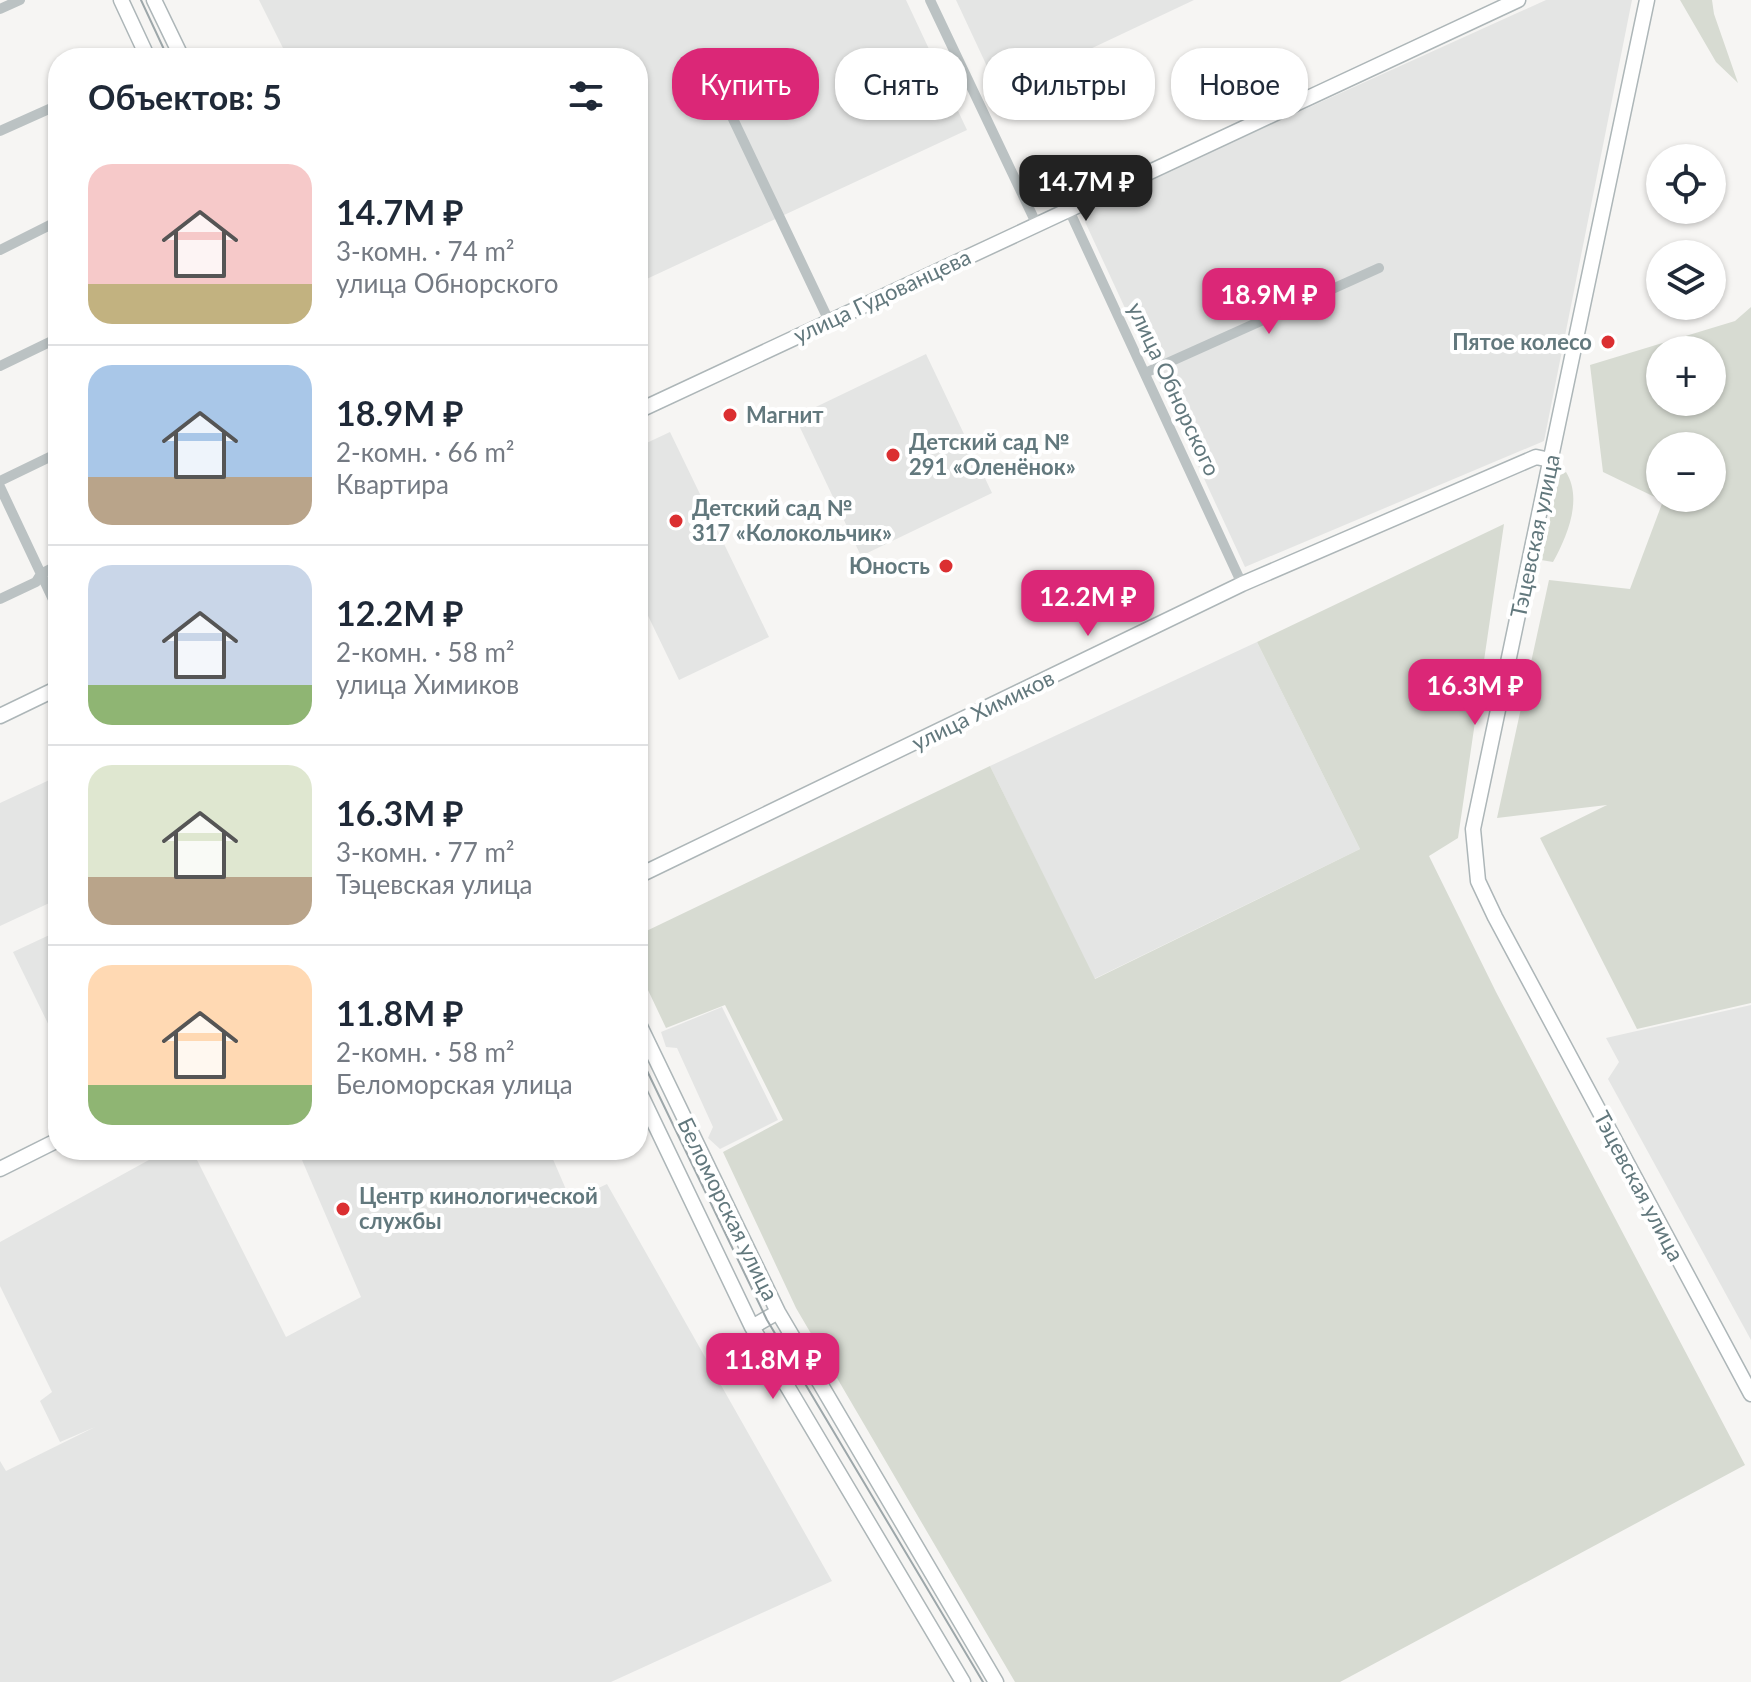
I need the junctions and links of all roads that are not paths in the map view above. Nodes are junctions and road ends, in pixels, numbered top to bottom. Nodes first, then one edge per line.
1 (20, 0) edge
2 (121, 0) edge
3 (154, 0) edge
4 (930, 0) edge
5 (1518, 0) edge
6 (1647, 0) edge
7 (0, 9) edge
8 (143, 48) edge
9 (177, 48) edge
10 (48, 109) edge
11 (734, 120) edge
12 (0, 131) edge
13 (1069, 210) junction
14 (1037, 225) junction
15 (48, 226) edge
16 (0, 250) edge
17 (1379, 268) dead end
18 (829, 321) junction
19 (48, 343) edge
20 (0, 366) edge
21 (1145, 373) junction
22 (648, 406) edge
23 (48, 458) edge
24 (1550, 460) junction
25 (0, 484) edge
26 (48, 570) edge
27 (41, 574) junction
28 (1242, 584) junction
29 (48, 589) edge
30 (0, 599) edge
31 (48, 693) edge
32 (0, 716) edge
33 (648, 871) edge
34 (648, 1043) edge
35 (648, 1110) edge
36 (48, 1145) edge
37 (0, 1169) edge
38 (778, 1312) junction
39 (752, 1327) junction
40 (1751, 1394) edge
41 (963, 1682) edge
42 (996, 1682) edge

1 - 7 street
2 - 8 main road
3 - 9 main road
4 - 14 street
5 - 13 main road, улица Гудованцева
6 - 24 main road, Тэцевская улица
10 - 12 street
11 - 18 street
13 - 14 main road, улица Гудованцева
13 - 21 street, улица Обнорского
14 - 18 main road, улица Гудованцева
15 - 16 street
17 - 21 street
18 - 22 main road, улица Гудованцева
19 - 20 street
21 - 28 street, улица Обнорского
23 - 25 street
24 - 28 main road, улица Химиков
24 - 40 main road, Тэцевская улица
25 - 27 street
26 - 27 street
27 - 29 street
27 - 30 street
28 - 33 main road, улица Химиков
31 - 32 main road
34 - 38 main road, Беломорская улица
35 - 39 main road, Беломорская улица
36 - 37 main road
38 - 39 main road
38 - 42 main road, Беломорская улица
39 - 41 main road, Беломорская улица

